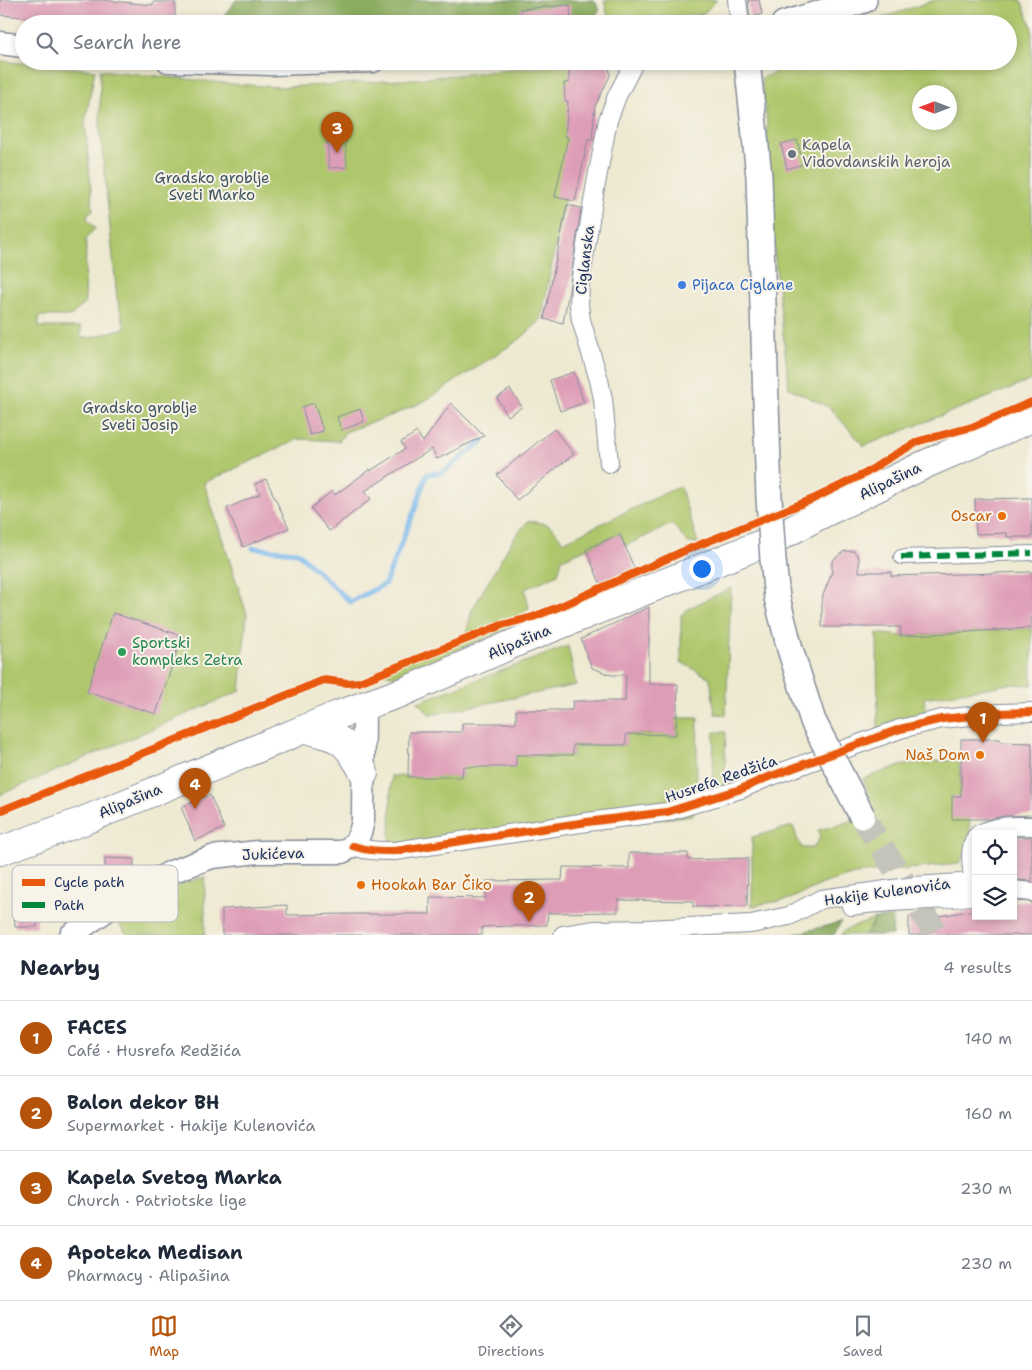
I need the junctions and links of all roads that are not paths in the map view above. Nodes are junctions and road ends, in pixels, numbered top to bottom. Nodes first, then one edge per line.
1 (737, 0) edge
2 (864, 0) edge
3 (739, 15) edge
4 (814, 15) edge
5 (0, 43) edge
6 (15, 45) edge
7 (630, 70) edge
8 (748, 70) edge
9 (1032, 418) edge
10 (609, 462) dead end
11 (1032, 553) edge
12 (901, 556) dead end
13 (364, 706) junction
14 (1032, 712) edge
15 (304, 730) junction
16 (364, 773) junction
17 (862, 816) tunnel mouth
18 (1032, 826) edge
19 (987, 830) edge
20 (972, 844) edge
21 (353, 846) junction
22 (0, 851) edge
23 (972, 866) edge
24 (178, 869) edge
25 (972, 886) edge
26 (1017, 890) edge
27 (1032, 892) edge
28 (96, 922) edge
29 (82, 933) edge
30 (563, 935) edge

1 - 3 street
2 - 4 main road
5 - 6 street
7 - 10 street, Ciglanska
8 - 17 main road, bridge
9 - 13 main road, Alipašina
11 - 12 street
13 - 15 main road, Alipašina
13 - 16 street
14 - 21 street, Husrefa Redžića
15 - 16 main road
15 - 22 main road, Alipašina
16 - 21 street
18 - 19 street
20 - 23 street
21 - 24 street, Jukićeva
25 - 30 street, Hakije Kulenovića
26 - 27 street
28 - 29 street, Jukićeva

